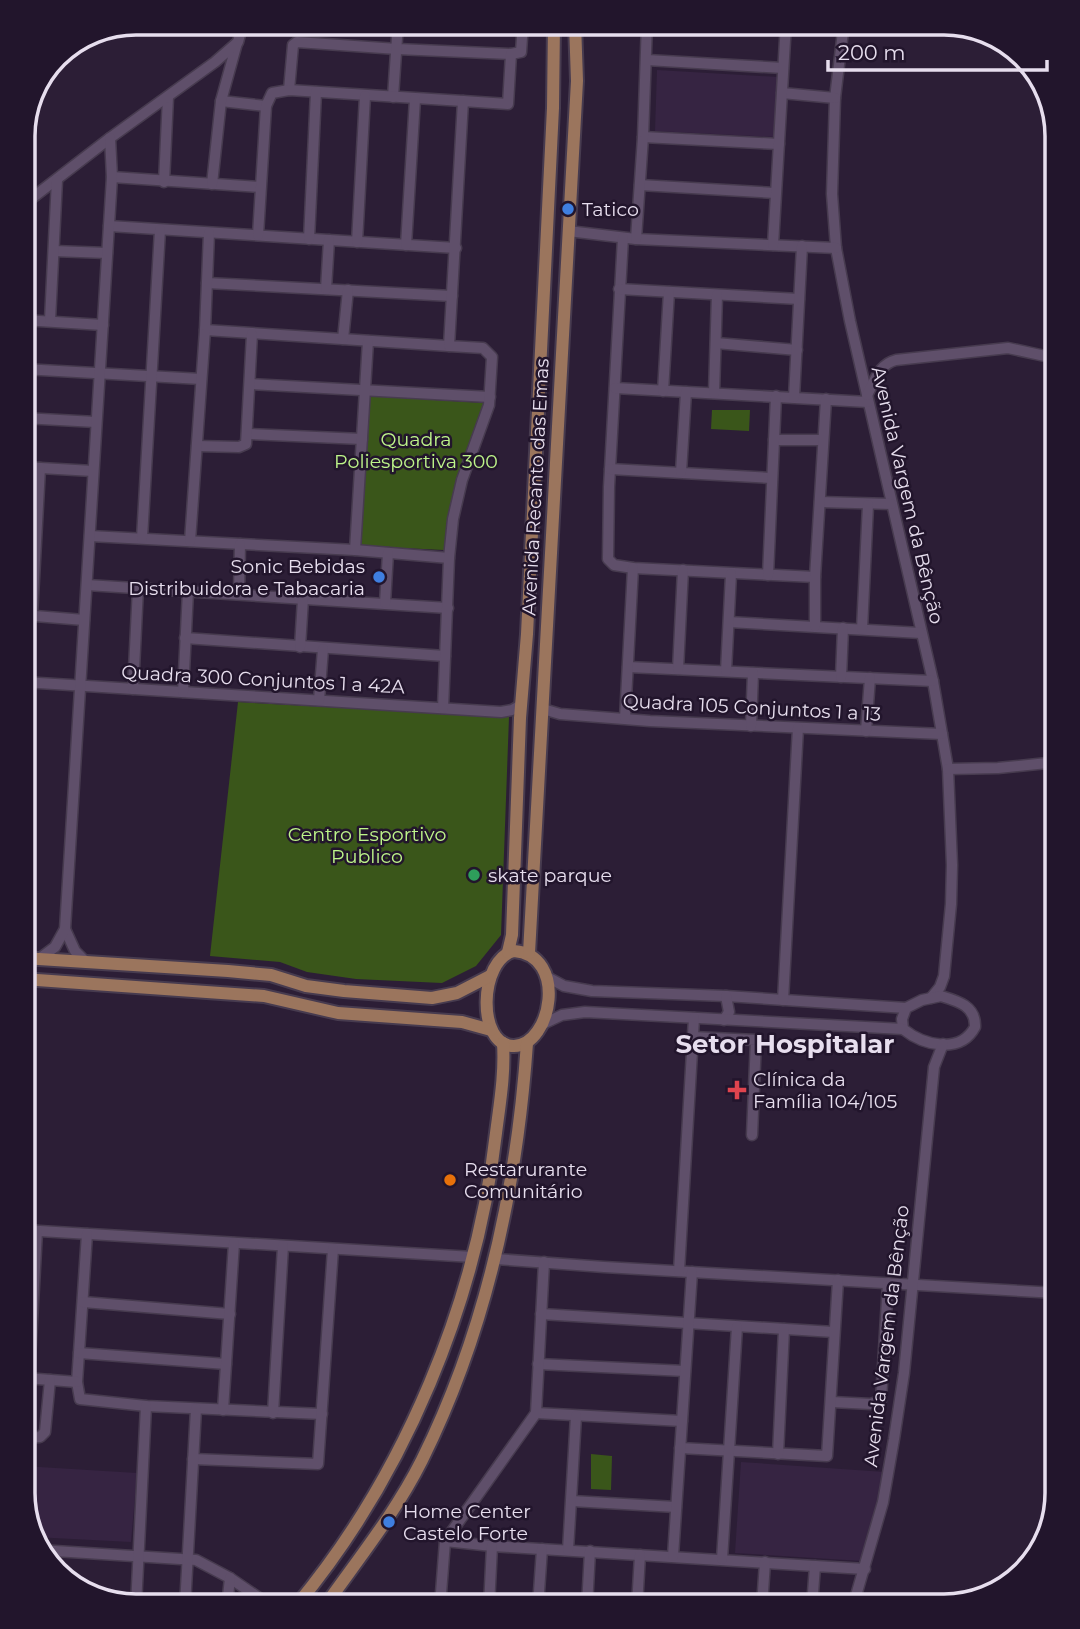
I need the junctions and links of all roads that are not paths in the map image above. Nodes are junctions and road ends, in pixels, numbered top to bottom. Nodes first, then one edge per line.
1 (240, 35) edge
2 (398, 35) edge
3 (522, 35) edge
4 (554, 35) edge
5 (575, 35) edge
6 (647, 35) edge
7 (785, 35) edge
8 (843, 35) edge
9 (238, 42) junction
10 (397, 49) junction
11 (511, 54) junction
12 (647, 60) junction
13 (215, 62) junction
14 (783, 68) junction
15 (227, 73) junction
16 (289, 90) junction
17 (316, 92) junction
18 (782, 93) junction
19 (365, 96) junction
20 (168, 97) junction
21 (393, 97) junction
22 (835, 98) junction
23 (415, 99) junction
24 (221, 101) junction
25 (463, 101) junction
26 (266, 106) junction
27 (553, 108) junction
28 (575, 113) junction
29 (643, 137) junction
30 (110, 138) junction
31 (551, 142) junction
32 (572, 142) junction
33 (779, 144) junction
34 (113, 177) junction
35 (57, 180) junction
36 (164, 181) junction
37 (212, 184) junction
38 (640, 185) junction
39 (260, 187) junction
40 (775, 192) junction
41 (35, 196) edge
42 (109, 226) junction
43 (160, 230) junction
44 (568, 231) junction
45 (209, 233) junction
46 (258, 235) junction
47 (623, 238) junction
48 (309, 239) junction
49 (636, 239) junction
50 (329, 240) junction
51 (357, 242) junction
52 (406, 245) junction
53 (773, 245) junction
54 (802, 246) junction
55 (456, 248) junction
56 (836, 248) junction
57 (54, 251) junction
58 (107, 253) junction
59 (207, 283) junction
60 (326, 289) junction
61 (619, 289) junction
62 (348, 290) junction
63 (669, 292) junction
64 (717, 295) junction
65 (452, 296) junction
66 (800, 299) junction
67 (35, 320) edge
68 (50, 320) junction
69 (103, 325) junction
70 (205, 330) junction
71 (252, 334) junction
72 (343, 339) junction
73 (368, 341) junction
74 (716, 343) junction
75 (449, 346) junction
76 (797, 350) junction
77 (1045, 356) edge
78 (35, 370) edge
79 (99, 374) junction
80 (151, 377) junction
81 (201, 379) junction
82 (250, 384) junction
83 (615, 388) junction
84 (364, 391) junction
85 (663, 391) junction
86 (686, 392) junction
87 (714, 393) junction
88 (776, 396) junction
89 (490, 397) junction
90 (794, 397) junction
91 (826, 399) junction
92 (868, 399) junction
93 (35, 419) edge
94 (96, 422) junction
95 (248, 434) junction
96 (362, 439) junction
97 (774, 440) junction
98 (823, 440) junction
99 (197, 446) junction
100 (35, 468) edge
101 (40, 468) junction
102 (610, 469) junction
103 (93, 471) junction
104 (681, 472) junction
105 (771, 478) junction
106 (820, 502) junction
107 (891, 504) junction
108 (868, 505) junction
109 (35, 530) edge
110 (90, 536) junction
111 (142, 538) junction
112 (190, 541) junction
113 (240, 544) junction
114 (355, 550) junction
115 (388, 553) junction
116 (449, 558) junction
117 (633, 568) junction
118 (683, 570) junction
119 (731, 574) junction
120 (768, 575) junction
121 (815, 578) junction
122 (87, 585) junction
123 (138, 588) junction
124 (188, 592) junction
125 (239, 594) junction
126 (303, 599) junction
127 (386, 603) junction
128 (448, 608) junction
129 (35, 616) edge
130 (85, 620) junction
131 (729, 622) junction
132 (815, 626) junction
133 (843, 628) junction
134 (863, 629) junction
135 (921, 633) junction
136 (527, 634) junction
137 (547, 637) junction
138 (186, 638) junction
139 (300, 647) junction
140 (323, 649) junction
141 (445, 656) junction
142 (524, 658) junction
143 (545, 660) junction
144 (628, 667) junction
145 (678, 669) junction
146 (726, 671) junction
147 (754, 673) junction
148 (544, 676) junction
149 (841, 677) junction
150 (870, 678) junction
151 (523, 681) junction
152 (933, 681) junction
153 (35, 683) edge
154 (81, 686) junction
155 (133, 689) junction
156 (183, 692) junction
157 (319, 700) junction
158 (443, 708) junction
159 (520, 711) junction
160 (543, 713) junction
161 (625, 719) junction
162 (751, 726) junction
163 (798, 728) junction
164 (866, 731) junction
165 (942, 734) junction
166 (1045, 763) edge
167 (948, 769) junction
168 (65, 929) junction
169 (508, 952) junction
170 (529, 953) junction
171 (35, 959) edge
172 (39, 959) junction
173 (86, 962) junction
174 (35, 967) edge
175 (35, 973) edge
176 (490, 976) junction
177 (944, 976) junction
178 (547, 977) junction
179 (37, 980) joint
180 (88, 983) junction
181 (662, 995) junction
182 (726, 996) junction
183 (931, 998) junction
184 (783, 1000) junction
185 (954, 1000) junction
186 (905, 1009) junction
187 (659, 1016) junction
188 (694, 1018) junction
189 (724, 1020) junction
190 (542, 1024) junction
191 (904, 1029) junction
192 (491, 1030) junction
193 (693, 1037) junction
194 (503, 1043) junction
195 (527, 1043) junction
196 (931, 1044) junction
197 (943, 1044) junction
198 (934, 1067) junction
199 (752, 1135) dead end
200 (494, 1157) junction
201 (514, 1167) junction
202 (488, 1186) junction
203 (510, 1188) junction
204 (37, 1231) joint
205 (87, 1234) junction
206 (234, 1243) junction
207 (283, 1246) junction
208 (333, 1249) junction
209 (473, 1257) junction
210 (35, 1258) edge
211 (496, 1258) junction
212 (544, 1262) junction
213 (679, 1271) junction
214 (692, 1272) junction
215 (838, 1280) junction
216 (888, 1283) junction
217 (911, 1284) junction
218 (1045, 1292) edge
219 (83, 1302) junction
220 (230, 1314) junction
221 (541, 1314) junction
222 (688, 1324) junction
223 (737, 1327) junction
224 (785, 1329) junction
225 (834, 1332) junction
226 (79, 1353) junction
227 (226, 1364) junction
228 (538, 1364) junction
229 (685, 1371) junction
230 (35, 1379) edge
231 (50, 1380) junction
232 (77, 1382) junction
233 (832, 1402) junction
234 (146, 1406) junction
235 (196, 1409) junction
236 (223, 1410) junction
237 (273, 1413) junction
238 (536, 1413) junction
239 (322, 1414) junction
240 (576, 1416) junction
241 (415, 1417) junction
242 (682, 1420) junction
243 (436, 1430) junction
244 (35, 1437) edge
245 (680, 1448) junction
246 (728, 1451) junction
247 (779, 1454) junction
248 (395, 1457) junction
249 (193, 1459) junction
250 (416, 1471) junction
251 (572, 1501) junction
252 (676, 1507) junction
253 (445, 1541) junction
254 (492, 1546) junction
255 (542, 1549) junction
256 (568, 1550) junction
257 (54, 1551) edge
258 (590, 1551) junction
259 (334, 1555) junction
260 (640, 1555) junction
261 (673, 1556) junction
262 (138, 1557) junction
263 (188, 1559) junction
264 (722, 1559) junction
265 (765, 1562) junction
266 (815, 1566) junction
267 (865, 1569) junction
268 (349, 1573) junction
269 (230, 1578) junction
270 (136, 1594) edge
271 (186, 1594) edge
272 (228, 1594) edge
273 (253, 1594) edge
274 (307, 1594) edge
275 (334, 1594) edge
276 (441, 1594) edge
277 (490, 1594) edge
278 (539, 1594) edge
279 (588, 1594) edge
280 (638, 1594) edge
281 (763, 1594) edge
282 (813, 1594) edge
283 (857, 1594) edge

1 - 9 street
2 - 10 street
3 - 11 street
4 - 27 main road, Avenida Recanto das Emas
5 - 28 main road, Avenida Recanto das Emas
6 - 12 street
7 - 14 street
8 - 22 street, Avenida Vargem da Bênção
9 - 13 street
9 - 15 street
10 - 11 street
10 - 16 street
10 - 21 street
11 - 25 street
12 - 14 street
12 - 29 street
13 - 15 street
13 - 20 street
14 - 18 street
15 - 24 street
16 - 17 street
16 - 26 street
17 - 19 street
17 - 48 street
18 - 22 street
18 - 33 street
19 - 21 street
19 - 51 street
20 - 30 street
20 - 36 street
21 - 23 street
22 - 56 street, Avenida Vargem da Bênção
23 - 25 street
23 - 52 street
24 - 26 street
24 - 37 street
25 - 55 street
26 - 39 street
27 - 28 main road
27 - 31 main road, Avenida Recanto das Emas
28 - 32 main road, Avenida Recanto das Emas
29 - 33 street
29 - 38 street
30 - 34 street
30 - 35 street
31 - 32 main road
31 - 136 main road, Avenida Recanto das Emas
32 - 44 main road, Avenida Recanto das Emas
33 - 40 street
34 - 36 street
34 - 42 street
35 - 41 street
35 - 57 street
36 - 37 street
37 - 39 street
38 - 40 street
38 - 49 street
39 - 46 street
40 - 53 street
42 - 43 street
42 - 58 street
43 - 45 street
43 - 80 street
44 - 47 street
44 - 137 main road, Avenida Recanto das Emas
45 - 46 street
45 - 59 street
46 - 48 street
47 - 49 street
47 - 61 street
48 - 50 street
49 - 53 street
50 - 51 street
50 - 60 street
51 - 52 street
52 - 55 street
53 - 54 street
54 - 56 street
54 - 66 street
55 - 65 street
56 - 92 street, Avenida Vargem da Bênção
57 - 58 street
57 - 68 street
58 - 69 street
59 - 60 street
59 - 70 street
60 - 62 street
61 - 63 street
61 - 83 street
62 - 65 street
62 - 72 street
63 - 64 street
63 - 85 street
64 - 66 street
64 - 74 street
65 - 75 street
66 - 76 street
67 - 68 street
68 - 69 street
69 - 79 street
70 - 71 street
70 - 81 street
71 - 72 street
71 - 82 street
72 - 73 street
73 - 75 street
73 - 84 street
74 - 76 street
74 - 87 street
75 - 89 street
76 - 90 street
77 - 92 street
78 - 79 street
79 - 80 street
79 - 94 street
80 - 81 street
80 - 111 street
81 - 99 street
82 - 84 street
82 - 95 street
83 - 85 street
83 - 102 street
84 - 89 street
84 - 96 street
85 - 86 street
86 - 87 street
86 - 104 street
87 - 88 street
88 - 90 street
88 - 97 street
89 - 116 street
90 - 91 street
91 - 92 street
91 - 98 street
92 - 107 street, Avenida Vargem da Bênção
93 - 94 street
94 - 103 street
95 - 96 street
95 - 99 street
96 - 114 street
97 - 98 street
97 - 105 street
98 - 106 street
99 - 112 street
100 - 101 street
101 - 103 street
101 - 109 street
102 - 104 street
102 - 117 street
103 - 110 street
104 - 105 street
105 - 120 street
106 - 108 street
106 - 121 street
107 - 108 street
107 - 135 street, Avenida Vargem da Bênção
108 - 134 street
110 - 111 street
110 - 122 street
111 - 112 street
112 - 113 street
113 - 114 street
113 - 125 street
114 - 115 street
115 - 116 street
115 - 127 street
116 - 128 street
117 - 118 street
117 - 144 street
118 - 119 street
118 - 145 street
119 - 120 street
119 - 131 street
120 - 121 street
121 - 132 street
122 - 123 street
122 - 130 street
123 - 124 street
123 - 155 street
124 - 125 street
124 - 138 street
125 - 126 street
126 - 127 street
126 - 139 street
127 - 128 street
128 - 141 street
129 - 130 street
130 - 154 street
131 - 132 street
131 - 146 street
132 - 133 street
133 - 134 street
133 - 149 street
134 - 135 street
135 - 152 street, Avenida Vargem da Bênção
136 - 137 main road
136 - 142 main road, Avenida Recanto das Emas
137 - 143 main road, Avenida Recanto das Emas
138 - 139 street
138 - 156 street
139 - 140 street
140 - 141 street
140 - 157 street
141 - 158 street
142 - 143 main road
142 - 151 main road, Avenida Recanto das Emas
143 - 148 main road, Avenida Recanto das Emas
144 - 145 street
144 - 161 street
145 - 146 street
146 - 147 street
147 - 149 street
147 - 162 street
148 - 151 main road
148 - 160 main road, Avenida Recanto das Emas
149 - 150 street
150 - 152 street
150 - 164 street
151 - 159 main road, Avenida Recanto das Emas
152 - 165 street, Avenida Vargem da Bênção
153 - 154 street, Quadra 300 Conjuntos 1 a 42A
154 - 155 street, Quadra 300 Conjuntos 1 a 42A
154 - 168 street
155 - 156 street, Quadra 300 Conjuntos 1 a 42A
156 - 157 street, Quadra 300 Conjuntos 1 a 42A
157 - 158 street, Quadra 300 Conjuntos 1 a 42A
158 - 159 street, Quadra 300 Conjuntos 1 a 42A
159 - 169 main road, Avenida Recanto das Emas
160 - 161 street, Quadra 105 Conjuntos 1 a 13
160 - 170 main road, Avenida Recanto das Emas
161 - 162 street, Quadra 105 Conjuntos 1 a 13
162 - 163 street, Quadra 105 Conjuntos 1 a 13
163 - 164 street, Quadra 105 Conjuntos 1 a 13
163 - 184 street
164 - 165 street, Quadra 105 Conjuntos 1 a 13
165 - 167 street, Avenida Vargem da Bênção
166 - 167 street
167 - 177 street, Avenida Vargem da Bênção
168 - 172 street
168 - 173 street
169 - 170 main road
169 - 176 main road
170 - 178 main road
171 - 172 main road
172 - 173 main road
172 - 174 main road
173 - 176 main road
173 - 180 main road
175 - 179 main road
176 - 192 main road
177 - 183 street, Avenida Vargem da Bênção
177 - 185 street, Avenida Vargem da Bênção
178 - 181 street
178 - 190 main road
179 - 180 main road
180 - 192 main road
181 - 182 street
181 - 187 street
182 - 184 street
182 - 189 street
183 - 185 street
183 - 186 street
184 - 186 street
185 - 197 street
186 - 191 street
187 - 188 street
187 - 190 street
188 - 189 street
188 - 193 street
189 - 191 street
190 - 195 main road
191 - 196 street
192 - 194 main road
193 - 199 street
193 - 213 street
194 - 195 main road
194 - 200 main road
195 - 201 main road
196 - 197 street
196 - 198 street, Avenida Vargem da Bênção
197 - 198 street, Avenida Vargem da Bênção
198 - 217 street, Avenida Vargem da Bênção
200 - 201 main road
200 - 202 main road
201 - 203 main road
202 - 203 main road
202 - 209 main road
203 - 211 main road
204 - 205 street
204 - 210 street
205 - 206 street
205 - 219 street
206 - 207 street
206 - 220 street
207 - 208 street
207 - 237 street
208 - 209 street
208 - 239 street
209 - 241 main road
211 - 212 street
211 - 243 main road
212 - 213 street
212 - 221 street
213 - 214 street
214 - 215 street
214 - 222 street
215 - 216 street
215 - 225 street
216 - 217 street
216 - 233 street
217 - 218 street
217 - 267 street, Avenida Vargem da Bênção
219 - 220 street
219 - 226 street
220 - 227 street
221 - 222 street
221 - 228 street
222 - 223 street
222 - 229 street
223 - 224 street
223 - 246 street
224 - 225 street
224 - 247 street
225 - 233 street
226 - 227 street
226 - 232 street
227 - 236 street
228 - 229 street
228 - 238 street
229 - 242 street
230 - 231 street
231 - 232 street
231 - 244 street
232 - 234 street
233 - 247 street
234 - 235 street
234 - 262 street
235 - 236 street
235 - 249 street
236 - 237 street
237 - 239 street
238 - 240 street
238 - 253 street
239 - 249 street
240 - 242 street
240 - 251 street
241 - 243 main road
241 - 248 main road
242 - 245 street
243 - 250 main road
245 - 246 street
245 - 252 street
246 - 247 street
246 - 264 street
248 - 250 main road
248 - 259 main road
249 - 263 street
250 - 268 main road
251 - 252 street
251 - 256 street
252 - 261 street
253 - 254 street
253 - 276 street
254 - 255 street
254 - 277 street
255 - 256 street
255 - 278 street
256 - 258 street
257 - 262 street
258 - 260 street
258 - 279 street
259 - 268 main road
259 - 274 main road
260 - 261 street
260 - 280 street
261 - 264 street
262 - 263 street
262 - 270 street
263 - 269 street
263 - 271 street
264 - 265 street
265 - 266 street
265 - 281 street
266 - 267 street
266 - 282 street
267 - 283 street, Avenida Vargem da Bênção
268 - 275 main road
269 - 272 street
269 - 273 street

